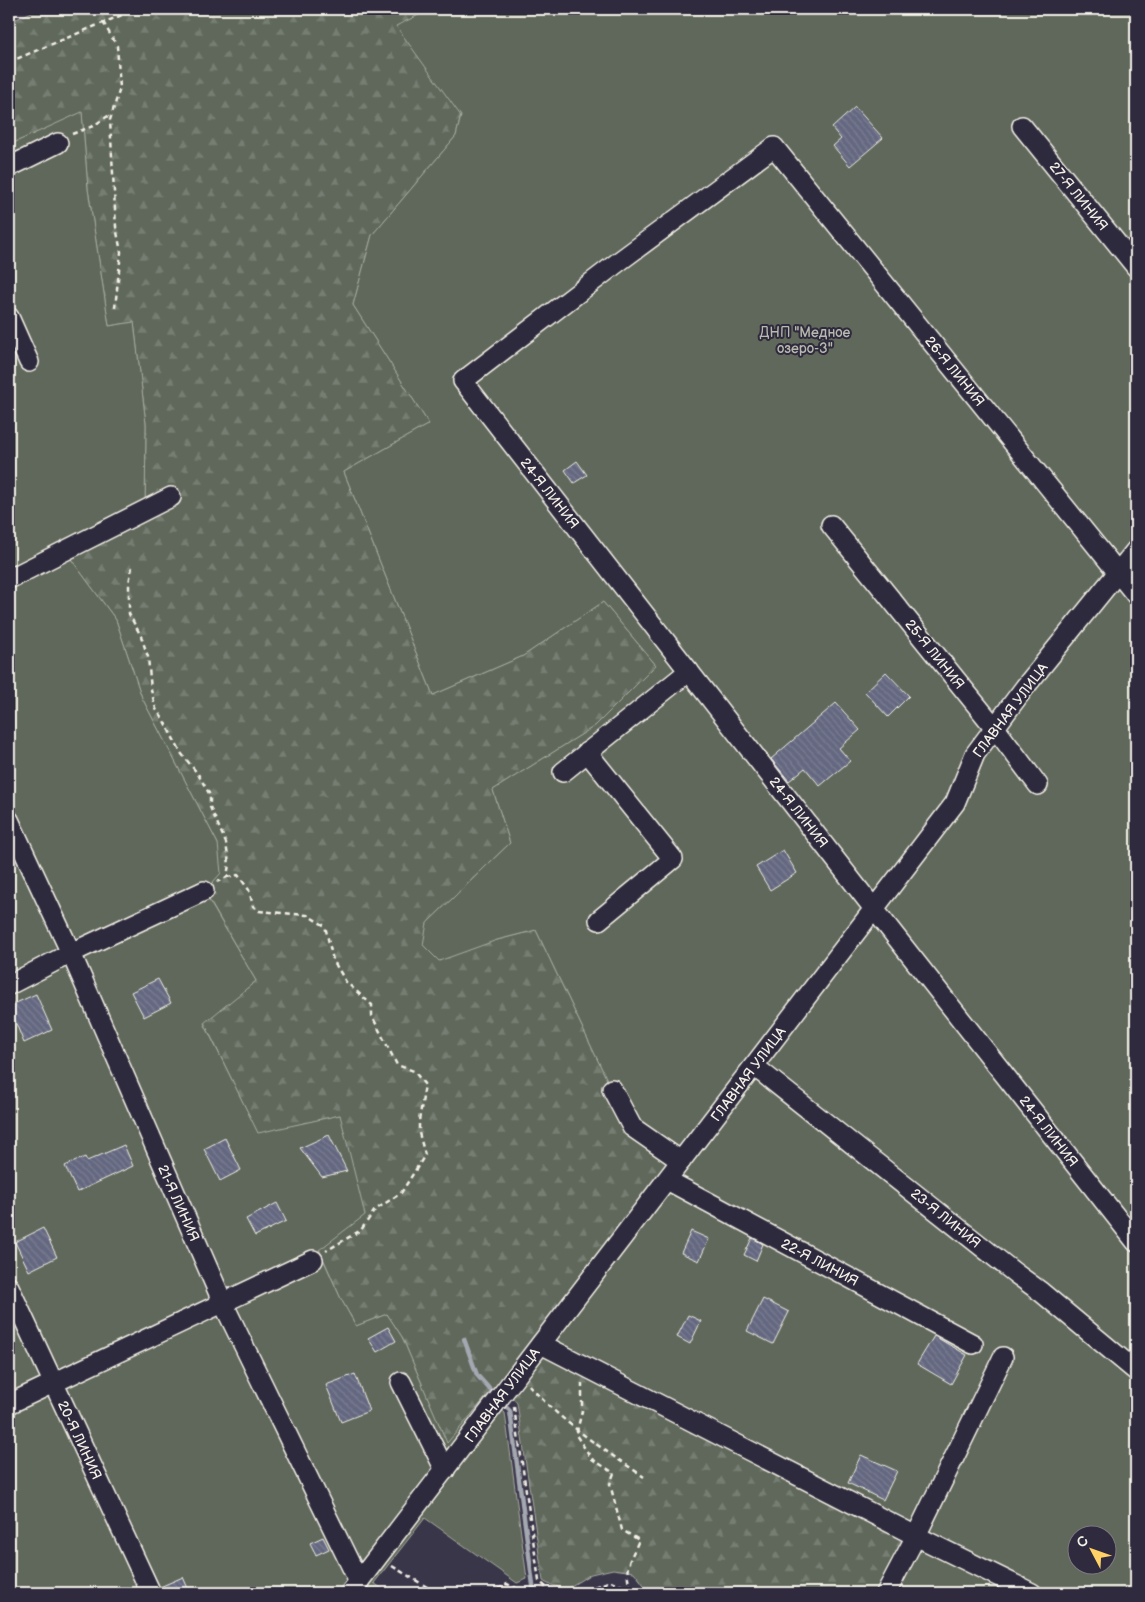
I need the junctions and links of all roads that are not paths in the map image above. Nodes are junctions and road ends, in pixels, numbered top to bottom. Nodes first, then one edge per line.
1 (1022, 126) dead end
2 (58, 143) road end
3 (9, 167) edge
4 (1136, 267) edge
5 (9, 317) edge
6 (29, 362) dead end
7 (463, 381) joint
8 (170, 497) dead end
9 (831, 524) dead end
10 (1136, 550) edge
11 (1118, 573) junction
12 (9, 579) edge
13 (1136, 595) edge
14 (689, 671) junction
15 (995, 728) junction
16 (587, 752) junction
17 (563, 772) dead end
18 (1038, 785) dead end
19 (9, 820) edge
20 (204, 891) road end
21 (874, 909) junction
22 (599, 920) dead end
23 (70, 953) junction
24 (9, 985) edge
25 (754, 1066) junction
26 (612, 1090) dead end
27 (682, 1161) junction
28 (667, 1180) junction
29 (1136, 1242) edge
30 (313, 1260) road end
31 (9, 1287) edge
32 (223, 1303) junction
33 (541, 1344) junction
34 (973, 1344) dead end
35 (1003, 1357) dead end
36 (1136, 1371) edge
37 (401, 1382) dead end
38 (54, 1383) junction
39 (9, 1404) edge
40 (445, 1470) junction
41 (916, 1536) junction
42 (355, 1588) edge
43 (151, 1593) edge
44 (886, 1593) edge
45 (1032, 1593) edge

1 - 4 street, 27-Я ЛИНИЯ
2 - 3 street
5 - 6 street
7 - 11 street, 26-Я ЛИНИЯ
7 - 14 street, 24-Я ЛИНИЯ
8 - 12 street
9 - 15 street, 25-Я ЛИНИЯ
10 - 11 street, ГЛАВНАЯ УЛИЦА
11 - 13 street, 26-Я ЛИНИЯ
11 - 15 street, ГЛАВНАЯ УЛИЦА
14 - 16 street
14 - 21 street, 24-Я ЛИНИЯ
15 - 18 street, 25-Я ЛИНИЯ
15 - 21 street, ГЛАВНАЯ УЛИЦА
16 - 17 street
16 - 22 street
19 - 23 street, 21-Я ЛИНИЯ
20 - 23 street
21 - 25 street, ГЛАВНАЯ УЛИЦА
21 - 29 street, 24-Я ЛИНИЯ
23 - 24 street
23 - 32 street, 21-Я ЛИНИЯ
25 - 27 street, ГЛАВНАЯ УЛИЦА
25 - 36 street, 23-Я ЛИНИЯ
26 - 27 street
27 - 28 street, ГЛАВНАЯ УЛИЦА
28 - 33 street, ГЛАВНАЯ УЛИЦА
28 - 34 street, 22-Я ЛИНИЯ
30 - 32 street
31 - 38 street, 20-Я ЛИНИЯ
32 - 38 street
32 - 42 street, 21-Я ЛИНИЯ
33 - 40 street, ГЛАВНАЯ УЛИЦА
33 - 41 street
35 - 41 street
37 - 40 street
38 - 39 street
38 - 43 street, 20-Я ЛИНИЯ
40 - 42 street, ГЛАВНАЯ УЛИЦА
41 - 44 street
41 - 45 street

